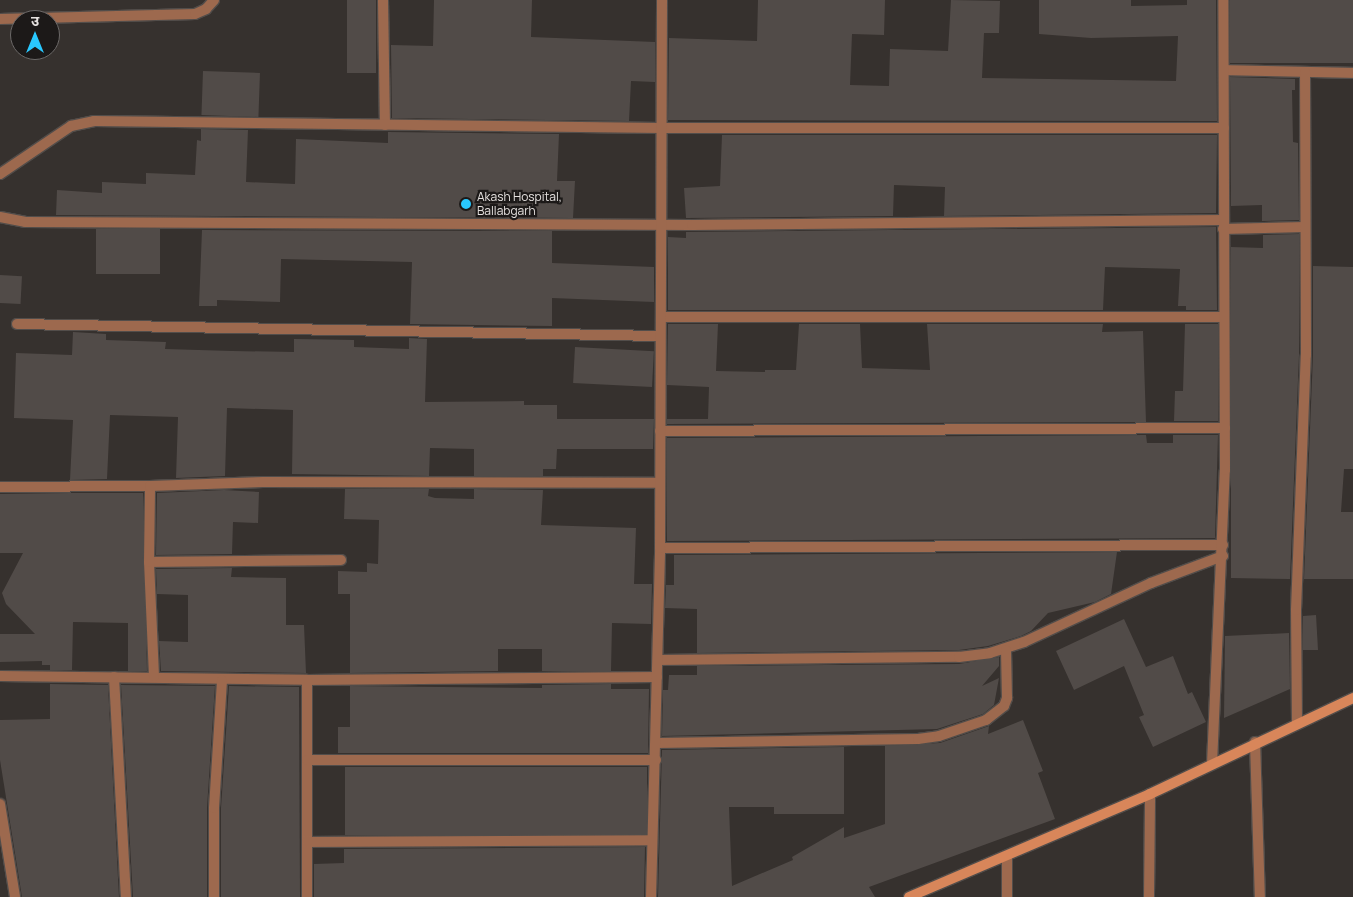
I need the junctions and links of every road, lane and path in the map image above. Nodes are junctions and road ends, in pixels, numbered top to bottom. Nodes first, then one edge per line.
1 (214, 0) edge
2 (383, 0) edge
3 (662, 0) edge
4 (1223, 0) edge
5 (0, 19) edge
6 (1224, 70) junction
7 (1305, 72) junction
8 (1353, 73) edge
9 (385, 125) junction
10 (661, 128) junction
11 (1224, 128) junction
12 (0, 174) edge
13 (0, 217) edge
14 (660, 224) junction
15 (1223, 224) junction
16 (1305, 227) junction
17 (660, 316) junction
18 (1222, 316) junction
19 (17, 324) dead end
20 (660, 336) junction
21 (1225, 428) junction
22 (660, 431) junction
23 (660, 483) junction
24 (150, 486) junction
25 (0, 487) edge
26 (1223, 545) junction
27 (660, 548) junction
28 (1222, 556) junction
29 (341, 560) dead end
30 (149, 562) junction
31 (1006, 650) junction
32 (658, 660) junction
33 (0, 676) edge
34 (154, 676) junction
35 (114, 677) junction
36 (657, 677) junction
37 (222, 680) junction
38 (307, 680) junction
39 (1353, 698) edge
40 (1297, 723) junction
41 (1255, 742) junction
42 (657, 743) junction
43 (307, 760) junction
44 (656, 760) junction
45 (1212, 764) junction
46 (1150, 794) junction
47 (0, 804) edge
48 (651, 840) junction
49 (307, 842) junction
50 (1007, 857) junction
51 (15, 897) edge
52 (126, 897) edge
53 (214, 897) edge
54 (307, 897) edge
55 (651, 897) edge
56 (910, 897) edge
57 (1007, 897) edge
58 (1149, 897) edge
59 (1260, 897) edge

1 - 5 street
2 - 9 street
3 - 10 street
4 - 6 street
6 - 7 street
6 - 11 street
7 - 8 street
7 - 16 street
9 - 10 street
9 - 12 street
10 - 11 street
10 - 14 street
11 - 15 street
13 - 14 street
14 - 15 street
14 - 17 street
15 - 16 street
15 - 18 street
16 - 40 street
17 - 18 street
17 - 20 street
18 - 21 street
19 - 20 street
20 - 22 street
21 - 22 street
21 - 26 street
22 - 23 street
23 - 24 street
23 - 27 street
24 - 25 street
24 - 30 street
26 - 27 street
26 - 28 street
27 - 32 street
28 - 31 street
28 - 45 street
29 - 30 street
30 - 34 street
31 - 32 street
31 - 42 street
32 - 36 street
33 - 35 street
34 - 35 street
34 - 37 street
35 - 52 street
36 - 38 street
36 - 42 street
37 - 38 street
37 - 53 street
38 - 43 street
39 - 40 street
40 - 41 street
41 - 45 street
41 - 59 street
42 - 44 street
43 - 44 street
43 - 49 street
44 - 48 street
45 - 46 street
46 - 50 street
46 - 58 street
47 - 51 street
48 - 49 street
48 - 55 street
49 - 54 street
50 - 56 street
50 - 57 street

